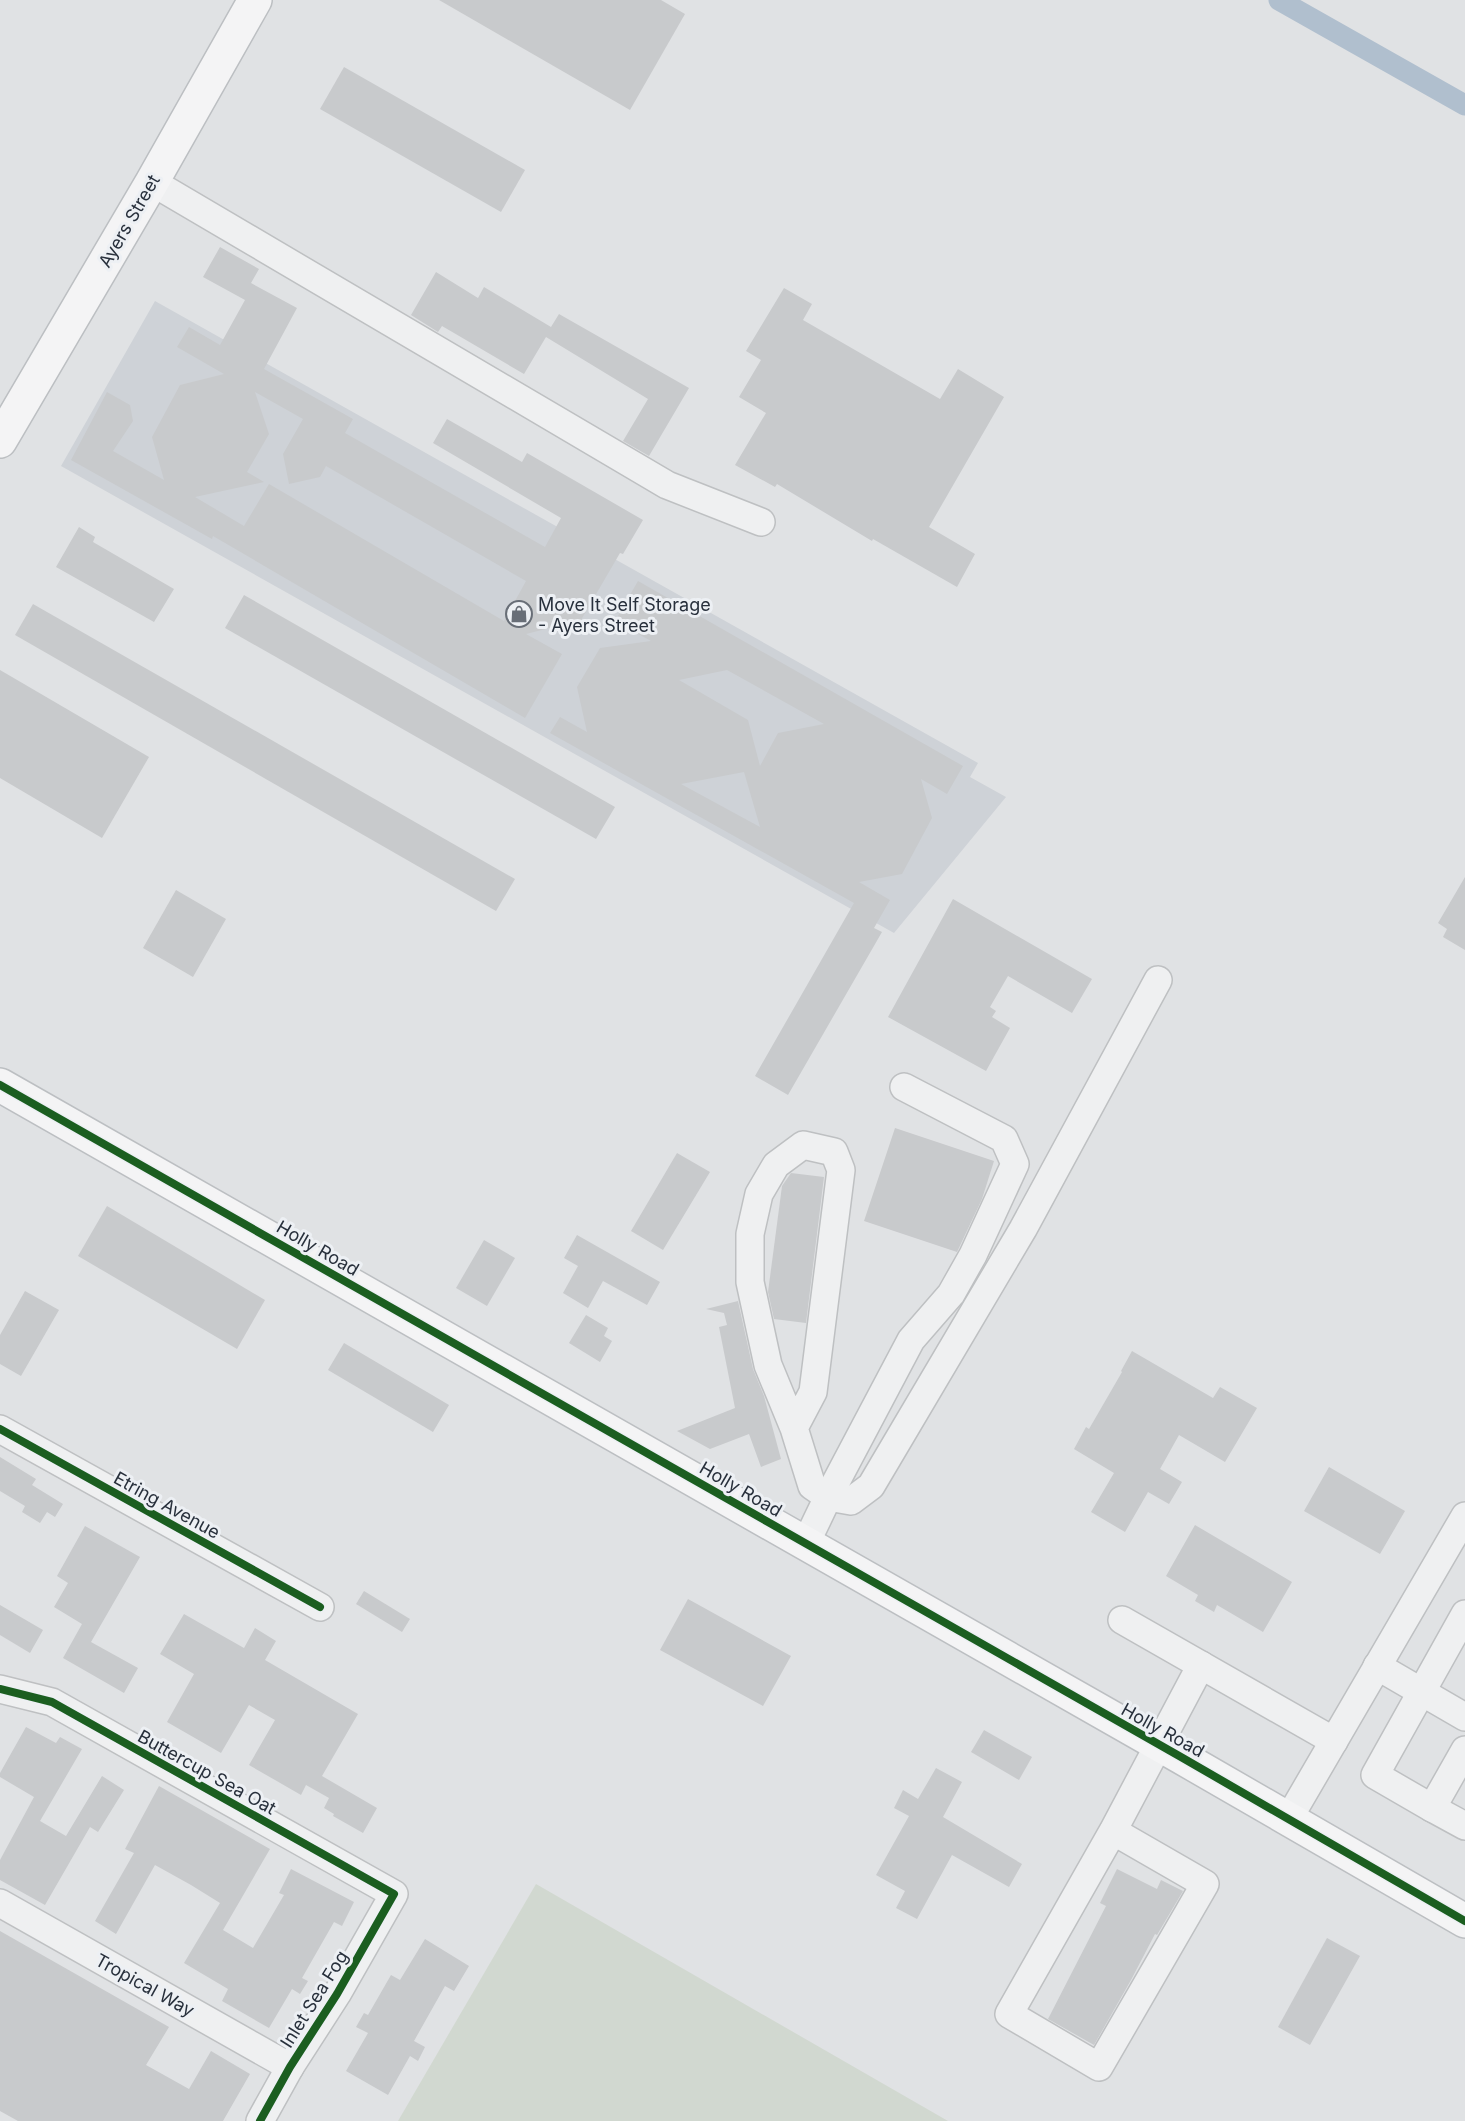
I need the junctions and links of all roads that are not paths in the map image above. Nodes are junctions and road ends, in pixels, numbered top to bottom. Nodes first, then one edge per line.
1 (255, 0) edge
2 (152, 182) junction
3 (0, 441) edge
4 (761, 522) dead end
5 (1158, 980) dead end
6 (0, 1085) edge
7 (904, 1087) dead end
8 (794, 1428) junction
9 (0, 1429) edge
10 (828, 1497) junction
11 (1465, 1516) edge
12 (806, 1544) junction
13 (320, 1607) dead end
14 (1465, 1614) edge
15 (1122, 1620) dead end
16 (1201, 1665) junction
17 (1377, 1666) junction
18 (0, 1689) edge
19 (1421, 1692) junction
20 (1465, 1718) edge
21 (1334, 1741) junction
22 (1159, 1746) junction
23 (1462, 1761) edge
24 (1432, 1808) junction
25 (1289, 1818) junction
26 (1465, 1826) edge
27 (1113, 1832) junction
28 (394, 1894) joint
29 (0, 1904) edge
30 (1465, 1921) edge
31 (290, 2067) junction
32 (261, 2121) edge

1 - 2 main road, Ayers Street
2 - 3 main road, Ayers Street
2 - 4 street
5 - 10 street
6 - 12 main road, Holly Road
7 - 10 street
8 - 8 street
8 - 10 street
9 - 13 street, Etring Avenue
10 - 12 street
11 - 17 street
12 - 22 main road, Holly Road
14 - 19 street
15 - 16 street
16 - 21 street
16 - 22 street
17 - 19 street
17 - 21 street
18 - 28 street, Buttercup Sea Oat
19 - 20 street
19 - 24 street
21 - 25 street
22 - 25 main road, Holly Road
22 - 27 street
23 - 24 street
24 - 26 street
25 - 30 main road, Holly Road
27 - 27 street
28 - 31 street, Inlet Sea Fog
29 - 31 street, Tropical Way
31 - 32 street, Inlet Sea Fog

